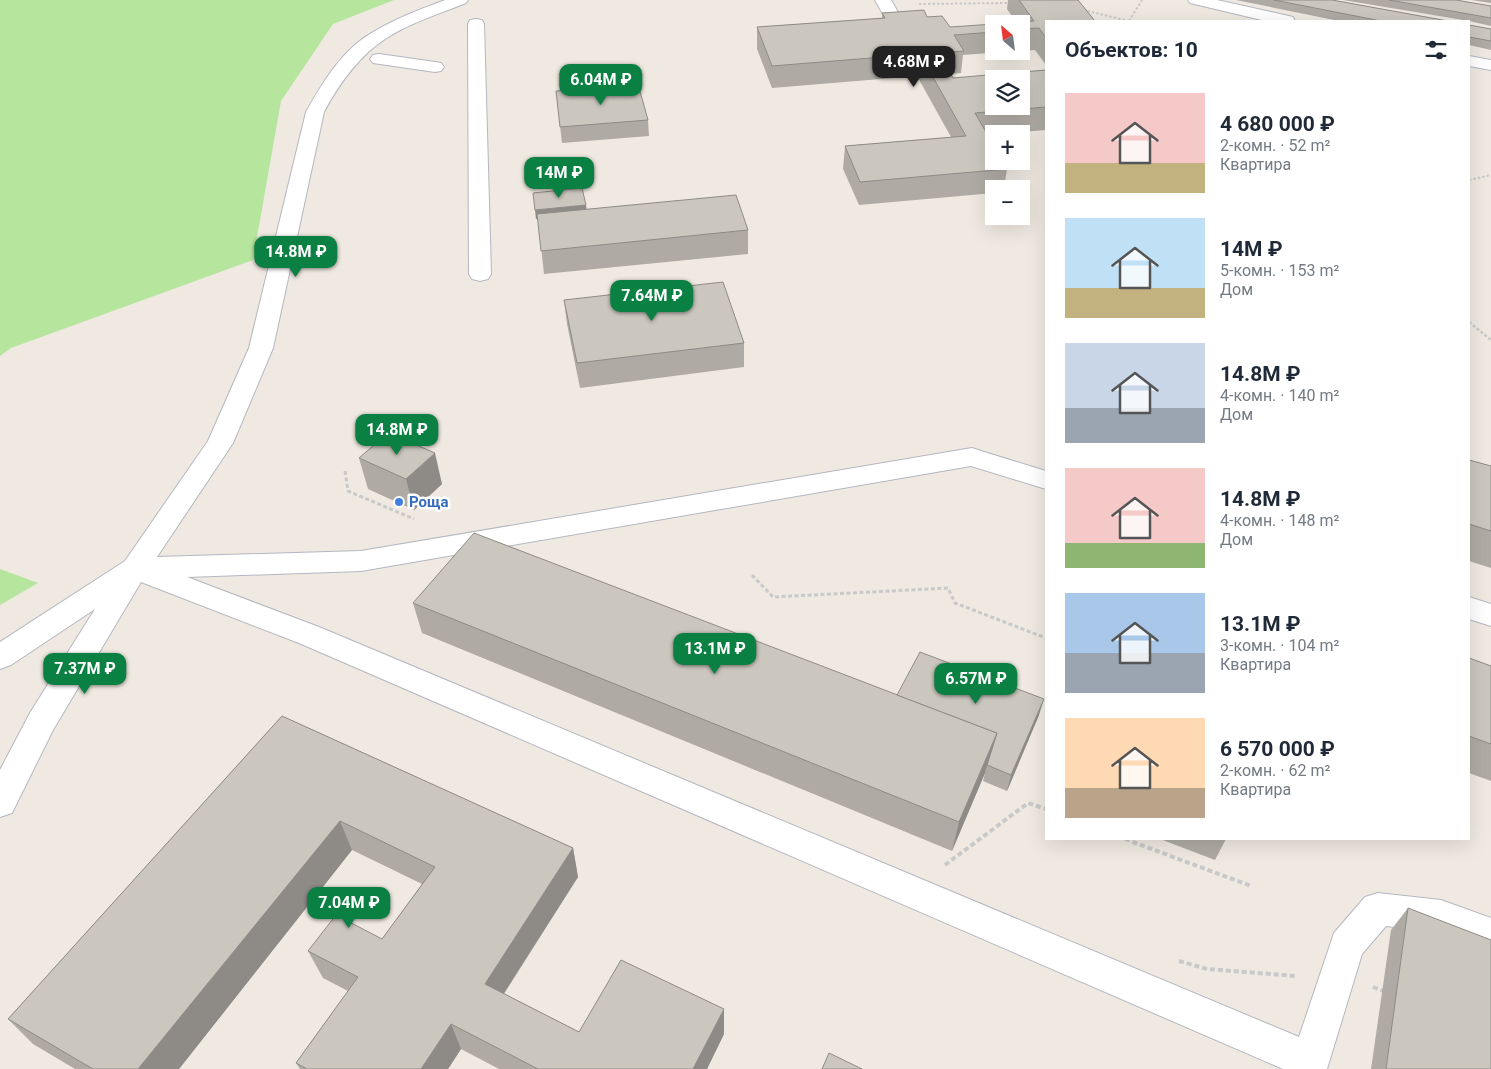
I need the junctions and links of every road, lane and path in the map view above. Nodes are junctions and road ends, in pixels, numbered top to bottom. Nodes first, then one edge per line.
1 (460, 0) edge
2 (883, 0) edge
3 (1142, 0) edge
4 (1196, 0) edge
5 (1016, 3) dead end
6 (914, 4) dead end
7 (1081, 10) edge
8 (894, 19) edge
9 (1125, 20) edge
10 (1130, 20) edge
11 (1283, 20) edge
12 (476, 24) dead end
13 (379, 59) dead end
14 (1470, 60) edge
15 (1491, 65) edge
16 (435, 67) dead end
17 (1491, 175) edge
18 (1470, 180) edge
19 (480, 274) dead end
20 (1470, 323) edge
21 (1491, 340) edge
22 (345, 471) dead end
23 (1045, 480) edge
24 (420, 521) dead end
25 (135, 568) junction
26 (752, 575) dead end
27 (1470, 608) edge
28 (1491, 615) edge
29 (1045, 638) edge
30 (0, 657) edge
31 (0, 803) edge
32 (1045, 809) edge
33 (1128, 840) edge
34 (938, 870) dead end
35 (1251, 886) dead end
36 (1491, 935) edge
37 (1169, 958) dead end
38 (1301, 976) dead end
39 (1366, 984) dead end
40 (1392, 995) dead end
41 (1309, 1065) edge

1 - 25 street
2 - 8 street
3 - 10 path
4 - 11 street
5 - 6 path
7 - 9 path
12 - 19 street
13 - 16 street
14 - 15 street
17 - 18 path
20 - 21 path
22 - 24 path
23 - 25 street
25 - 30 street
25 - 31 street
25 - 41 street
26 - 29 path
27 - 28 street
32 - 34 path
33 - 35 path
36 - 41 street
37 - 38 path
39 - 40 path

